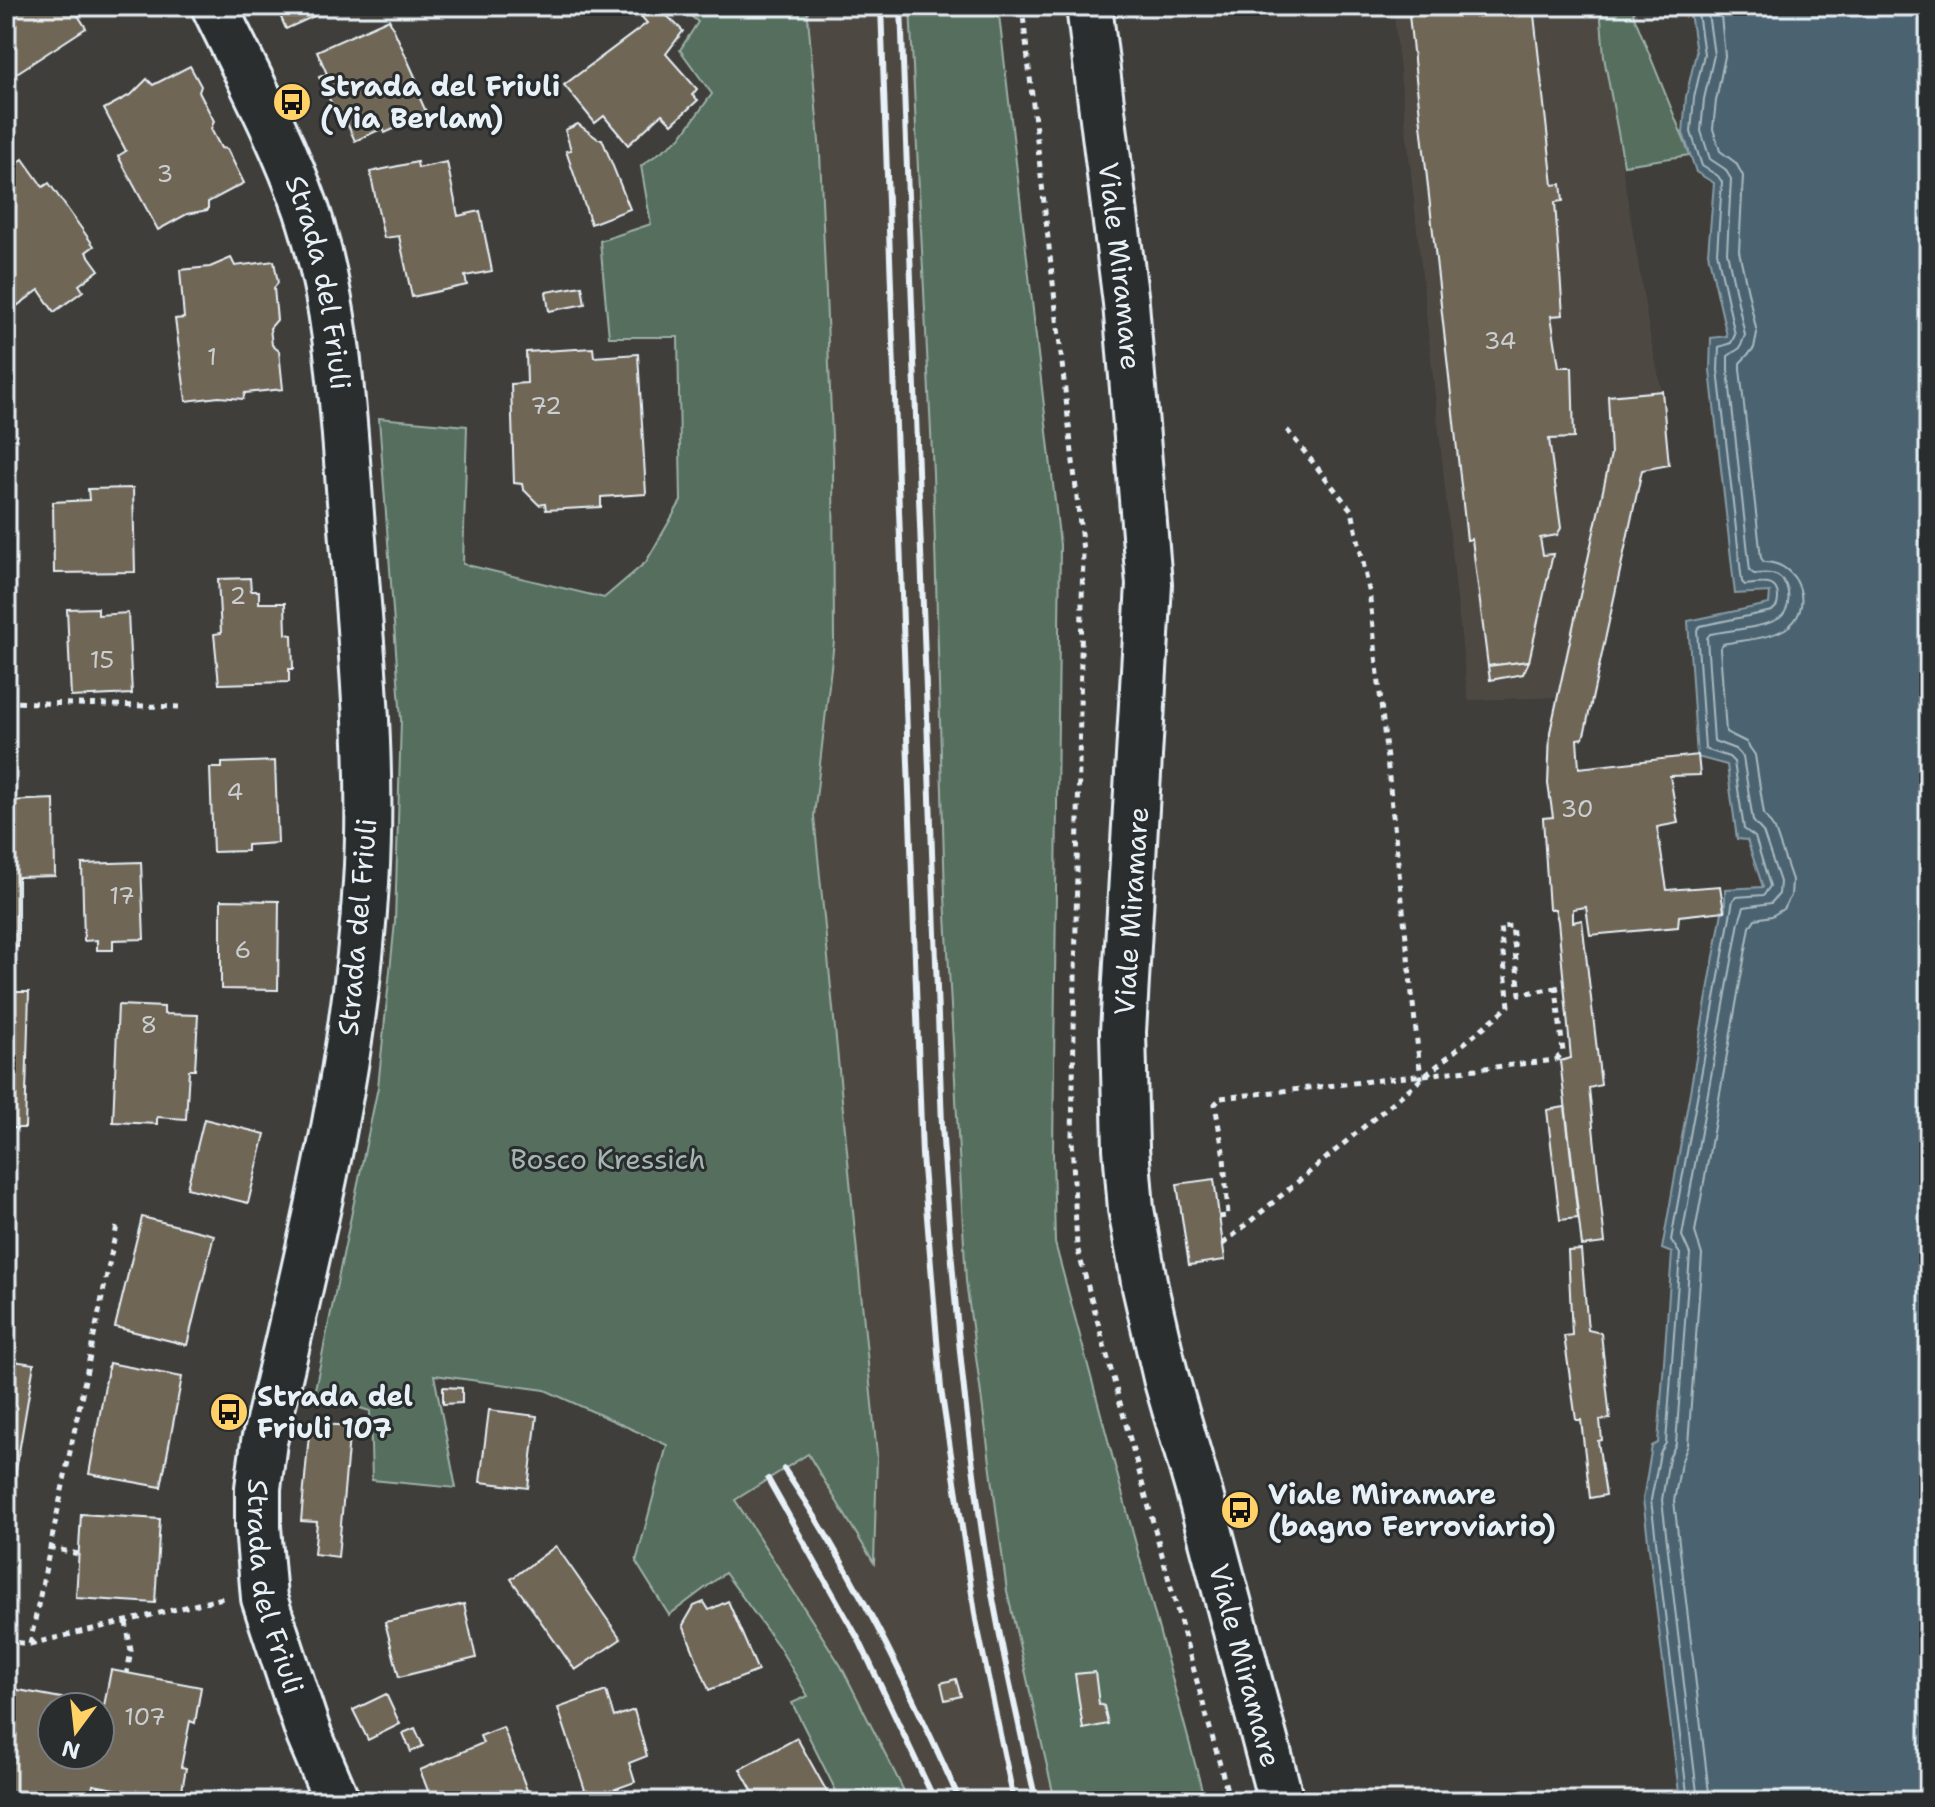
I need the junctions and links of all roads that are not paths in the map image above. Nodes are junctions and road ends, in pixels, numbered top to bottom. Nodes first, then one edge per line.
1 (214, 6) edge
2 (1089, 6) edge
3 (337, 1801) edge
4 (1281, 1801) edge

1 - 3 main road, Strada del Friuli
2 - 4 main road, Viale Miramare

